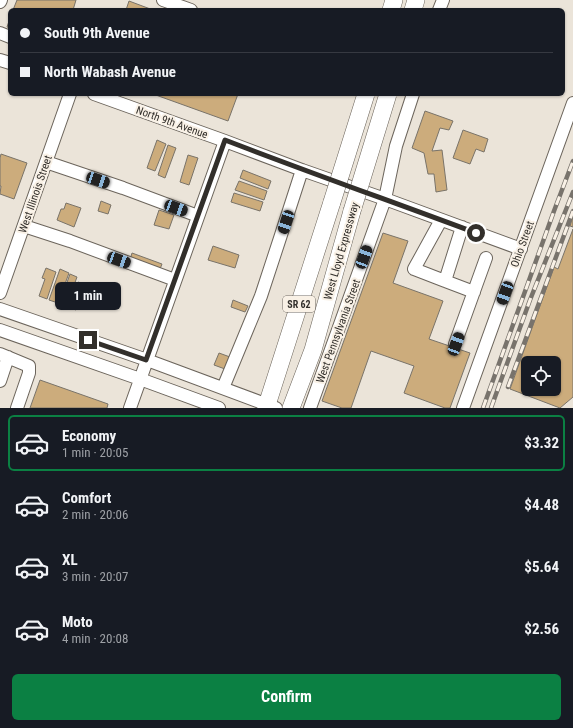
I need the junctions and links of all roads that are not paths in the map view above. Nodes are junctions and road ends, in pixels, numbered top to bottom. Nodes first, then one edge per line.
1 (163, 0) edge
2 (185, 8) edge
3 (69, 96) edge
4 (100, 96) edge
5 (365, 96) edge
6 (387, 96) edge
7 (411, 96) edge
8 (573, 104) edge
9 (225, 140) junction
10 (46, 162) junction
11 (302, 170) junction
12 (385, 199) junction
13 (198, 216) junction
14 (440, 220) junction
15 (24, 226) junction
16 (462, 227) junction
17 (521, 249) junction
18 (486, 258) dead end
19 (175, 280) junction
20 (445, 281) junction
21 (474, 292) junction
22 (0, 293) edge
23 (0, 309) edge
24 (0, 330) edge
25 (456, 344) dead end
26 (4, 356) edge
27 (146, 360) junction
28 (140, 379) junction
29 (0, 380) edge
30 (223, 388) junction
31 (270, 407) edge
32 (17, 408) edge
33 (130, 408) edge
34 (218, 408) edge
35 (291, 408) edge
36 (310, 408) edge
37 (463, 408) edge

1 - 2 street
3 - 10 street, West Illinois Street
4 - 9 street, North 9th Avenue
5 - 31 highway, West Lloyd Expressway / SR 62, bridge
6 - 35 highway, West Lloyd Expressway / SR 62, bridge
7 - 12 street, West Pennsylvania Street
8 - 17 street, Ohio Street
9 - 11 street, North 9th Avenue
9 - 13 street
10 - 13 street
10 - 15 street, West Illinois Street
11 - 12 street, North 9th Avenue
11 - 30 street
12 - 14 street, North 9th Avenue
12 - 36 street, West Pennsylvania Street
13 - 19 street
14 - 16 street, North 9th Avenue
14 - 20 street
15 - 19 street
15 - 22 street, West Illinois Street
16 - 17 street, North 9th Avenue
16 - 20 street
17 - 37 street, Ohio Street
18 - 21 street
19 - 27 street
20 - 21 street
21 - 25 street
23 - 27 street
24 - 28 street
26 - 29 street
26 - 32 street
27 - 28 street
27 - 30 street
28 - 33 street
28 - 34 street
30 - 31 street

